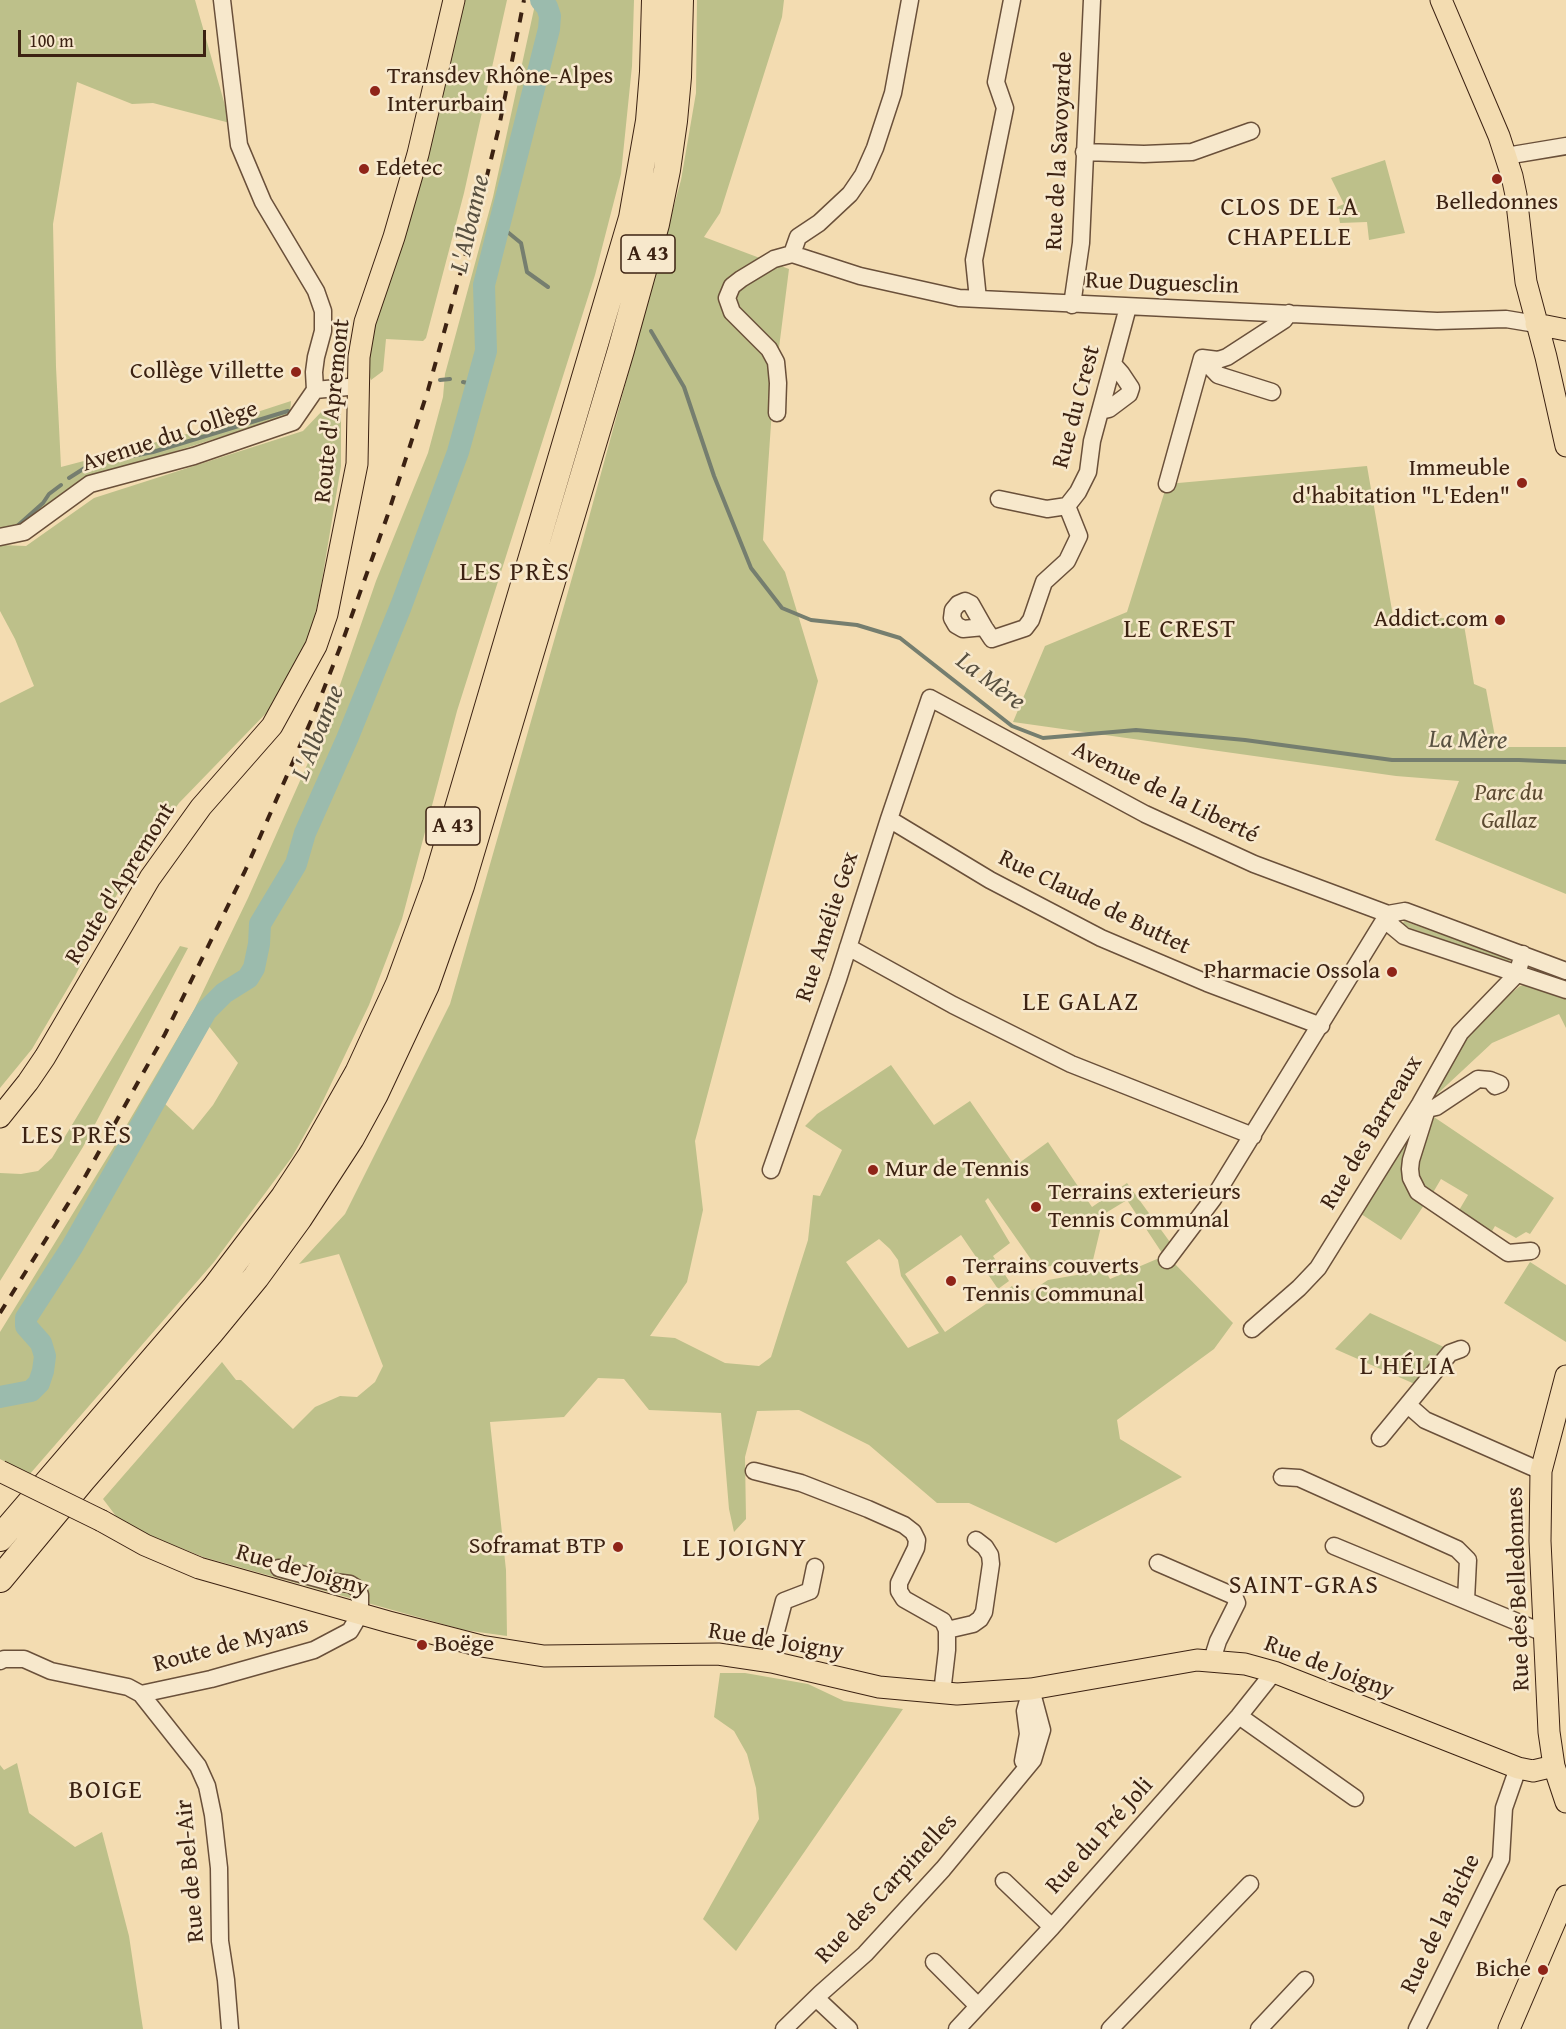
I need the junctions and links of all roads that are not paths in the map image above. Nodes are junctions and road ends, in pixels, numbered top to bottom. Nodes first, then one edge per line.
1 (222, 0) edge
2 (454, 0) edge
3 (655, 0) edge
4 (680, 0) edge
5 (910, 0) edge
6 (1012, 0) edge
7 (1092, 0) edge
8 (1441, 0) edge
9 (1251, 131) dead end
10 (1566, 146) edge
11 (1084, 152) junction
12 (1506, 156) junction
13 (792, 254) junction
14 (978, 299) junction
15 (1072, 304) junction
16 (1128, 307) junction
17 (1289, 314) junction
18 (1536, 324) junction
19 (1566, 330) edge
20 (1202, 358) junction
21 (1113, 364) junction
22 (359, 386) junction
23 (315, 390) junction
24 (1272, 392) dead end
25 (1100, 411) junction
26 (777, 412) dead end
27 (1566, 446) edge
28 (1167, 484) dead end
29 (999, 499) dead end
30 (1067, 506) junction
31 (0, 537) edge
32 (984, 627) dead end
33 (295, 687) junction
34 (930, 698) joint
35 (888, 819) junction
36 (1388, 914) junction
37 (848, 947) junction
38 (1523, 954) junction
39 (1566, 971) edge
40 (1517, 974) junction
41 (1566, 990) edge
42 (1321, 1026) junction
43 (1490, 1080) dead end
44 (0, 1103) edge
45 (1423, 1106) junction
46 (0, 1117) edge
47 (1252, 1136) junction
48 (771, 1170) dead end
49 (1531, 1251) dead end
50 (1167, 1260) dead end
51 (1252, 1329) dead end
52 (1461, 1349) dead end
53 (1566, 1376) edge
54 (1408, 1405) junction
55 (1380, 1438) dead end
56 (0, 1471) edge
57 (754, 1471) dead end
58 (1541, 1471) junction
59 (1282, 1477) dead end
60 (0, 1538) edge
61 (976, 1540) dead end
62 (1334, 1546) dead end
63 (1158, 1563) dead end
64 (816, 1567) dead end
65 (279, 1568) dead end
66 (0, 1580) edge
67 (1466, 1600) junction
68 (360, 1614) junction
69 (946, 1630) junction
70 (1544, 1633) junction
71 (1212, 1660) junction
72 (0, 1661) edge
73 (768, 1662) junction
74 (1274, 1672) junction
75 (1031, 1689) junction
76 (942, 1693) junction
77 (141, 1694) junction
78 (1239, 1716) junction
79 (1554, 1766) junction
80 (1518, 1768) junction
81 (1355, 1798) dead end
82 (1566, 1803) edge
83 (1004, 1881) dead end
84 (1250, 1884) dead end
85 (1566, 1896) edge
86 (1052, 1927) junction
87 (934, 1962) dead end
88 (1305, 1980) dead end
89 (816, 1998) junction
90 (978, 2006) junction
91 (230, 2029) edge
92 (784, 2029) edge
93 (849, 2029) edge
94 (957, 2029) edge
95 (1110, 2029) edge
96 (1260, 2029) edge
97 (1417, 2029) edge
98 (1509, 2029) edge

1 - 23 street
2 - 22 main road, Route d'Apremont
3 - 60 highway, A 43
4 - 66 highway, A 43
5 - 13 street
6 - 14 street
7 - 11 street, Rue de la Savoyarde
8 - 12 main road
9 - 11 street
10 - 12 street
11 - 15 street, Rue de la Savoyarde
12 - 18 main road
13 - 14 street, Rue Duguesclin
13 - 26 street
14 - 15 street, Rue Duguesclin
15 - 16 street, Rue Duguesclin
16 - 17 street, Rue Duguesclin
16 - 21 street, Rue du Crest
17 - 18 street, Rue Duguesclin
17 - 20 street
18 - 19 main road
18 - 27 main road
20 - 24 street
20 - 28 street
21 - 25 street, Rue du Crest
21 - 25 street
22 - 23 street
22 - 33 main road, Route d'Apremont
23 - 31 street, Avenue du Collège
25 - 30 street, Rue du Crest
29 - 30 street
30 - 32 street, Rue du Crest
33 - 44 main road, Route d'Apremont
33 - 46 main road, Route d'Apremont
34 - 35 street, Rue Amélie Gex
34 - 36 street, Avenue de la Liberté
35 - 37 street, Rue Amélie Gex
35 - 42 street, Rue Claude de Buttet
36 - 38 street, Avenue de la Liberté
36 - 40 street
36 - 42 street
37 - 47 street
37 - 48 street, Rue Amélie Gex
38 - 39 street, Avenue de la Liberté
38 - 40 street, Rue des Barreaux
40 - 41 street
40 - 45 street, Rue des Barreaux
42 - 47 street
43 - 45 street
45 - 49 street
45 - 51 street, Rue des Barreaux
47 - 50 street
52 - 54 street
53 - 58 main road, Rue des Belledonnes
54 - 55 street
54 - 58 street
56 - 68 main road, Rue de Joigny, bridge
57 - 69 street
58 - 70 main road, Rue des Belledonnes
59 - 67 street
61 - 69 street
62 - 67 street
63 - 71 street
64 - 73 street
65 - 68 street
67 - 70 street
68 - 73 main road, Rue de Joigny
68 - 77 street, Route de Myans
69 - 76 street
70 - 79 main road, Rue des Belledonnes
71 - 74 main road, Rue de Joigny
71 - 75 main road, Rue de Joigny
72 - 77 street, Route de Myans
73 - 76 main road, Rue de Joigny
74 - 78 street, Rue du Pré Joli
74 - 80 main road, Rue de Joigny
75 - 76 main road, Rue de Joigny
75 - 89 street, Rue des Carpinelles
77 - 91 street, Rue de Bel-Air
78 - 81 street
78 - 86 street, Rue du Pré Joli
79 - 80 main road, Rue de Joigny
79 - 82 main road, Rue des Belledonnes
80 - 97 street, Rue de la Biche
83 - 86 street
84 - 95 street
85 - 98 main road
86 - 90 street, Rue du Pré Joli
87 - 90 street
88 - 96 street
89 - 92 street, Rue des Carpinelles
89 - 93 street
90 - 94 street, Rue du Pré Joli

